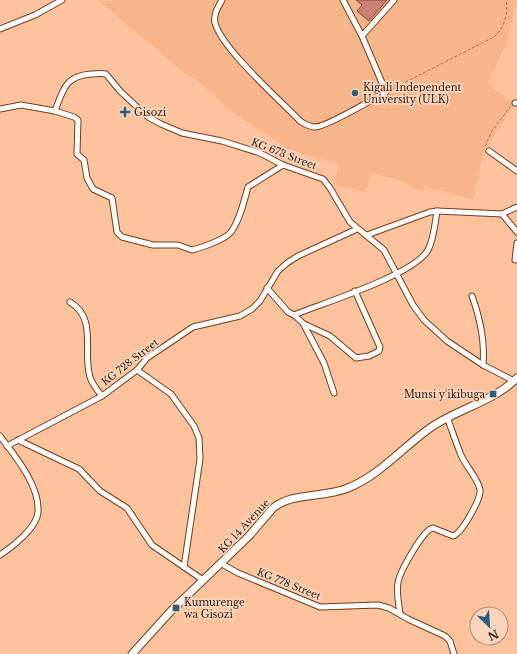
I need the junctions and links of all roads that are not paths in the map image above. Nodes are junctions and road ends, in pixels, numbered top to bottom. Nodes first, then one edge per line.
1 (62, 0) edge
2 (222, 0) edge
3 (343, 0) edge
4 (394, 0) edge
5 (0, 30) edge
6 (362, 36) junction
7 (0, 108) edge
8 (55, 111) junction
9 (489, 151) road end
10 (283, 165) junction
11 (517, 171) edge
12 (517, 207) edge
13 (437, 211) junction
14 (502, 214) junction
15 (357, 229) junction
16 (517, 232) edge
17 (367, 235) junction
18 (517, 243) edge
19 (515, 260) dead end
20 (397, 275) junction
21 (267, 288) junction
22 (355, 291) junction
23 (472, 296) dead end
24 (70, 302) dead end
25 (294, 315) junction
26 (304, 324) junction
27 (483, 365) junction
28 (137, 370) junction
29 (515, 379) edge
30 (334, 393) dead end
31 (102, 396) junction
32 (447, 417) junction
33 (0, 436) edge
34 (18, 440) junction
35 (7, 446) junction
36 (0, 555) edge
37 (222, 564) junction
38 (184, 567) junction
39 (203, 580) junction
40 (400, 614) junction
41 (132, 654) edge
42 (454, 654) edge

1 - 5 street
2 - 6 street
3 - 6 street
4 - 6 street
7 - 8 street
8 - 10 street, KG 673 Street
8 - 10 street
9 - 11 street
10 - 15 street, KG 673 Street
12 - 14 street
13 - 14 street
13 - 17 street
13 - 20 street
14 - 16 street
15 - 17 street, KG 673 Street
15 - 21 street, KG 728 Street
17 - 20 street, KG 673 Street
18 - 19 street
20 - 22 street
20 - 27 street, KG 673 Street
21 - 25 street
21 - 28 street, KG 728 Street
22 - 25 street
22 - 26 street
23 - 27 street
24 - 31 street
25 - 26 street
26 - 30 street
27 - 29 street, KG 673 Street
28 - 31 street, KG 728 Street
28 - 38 street
29 - 32 main road, KG 14 Avenue
31 - 34 street, KG 728 Street
32 - 37 main road, KG 14 Avenue
32 - 40 street
33 - 35 street
34 - 35 street, KG 728 Street
34 - 38 street
35 - 36 street
37 - 39 main road, KG 14 Avenue
37 - 40 street, KG 778 Street
38 - 39 street
39 - 41 main road, KG 14 Avenue
40 - 42 street, KG 778 Street

